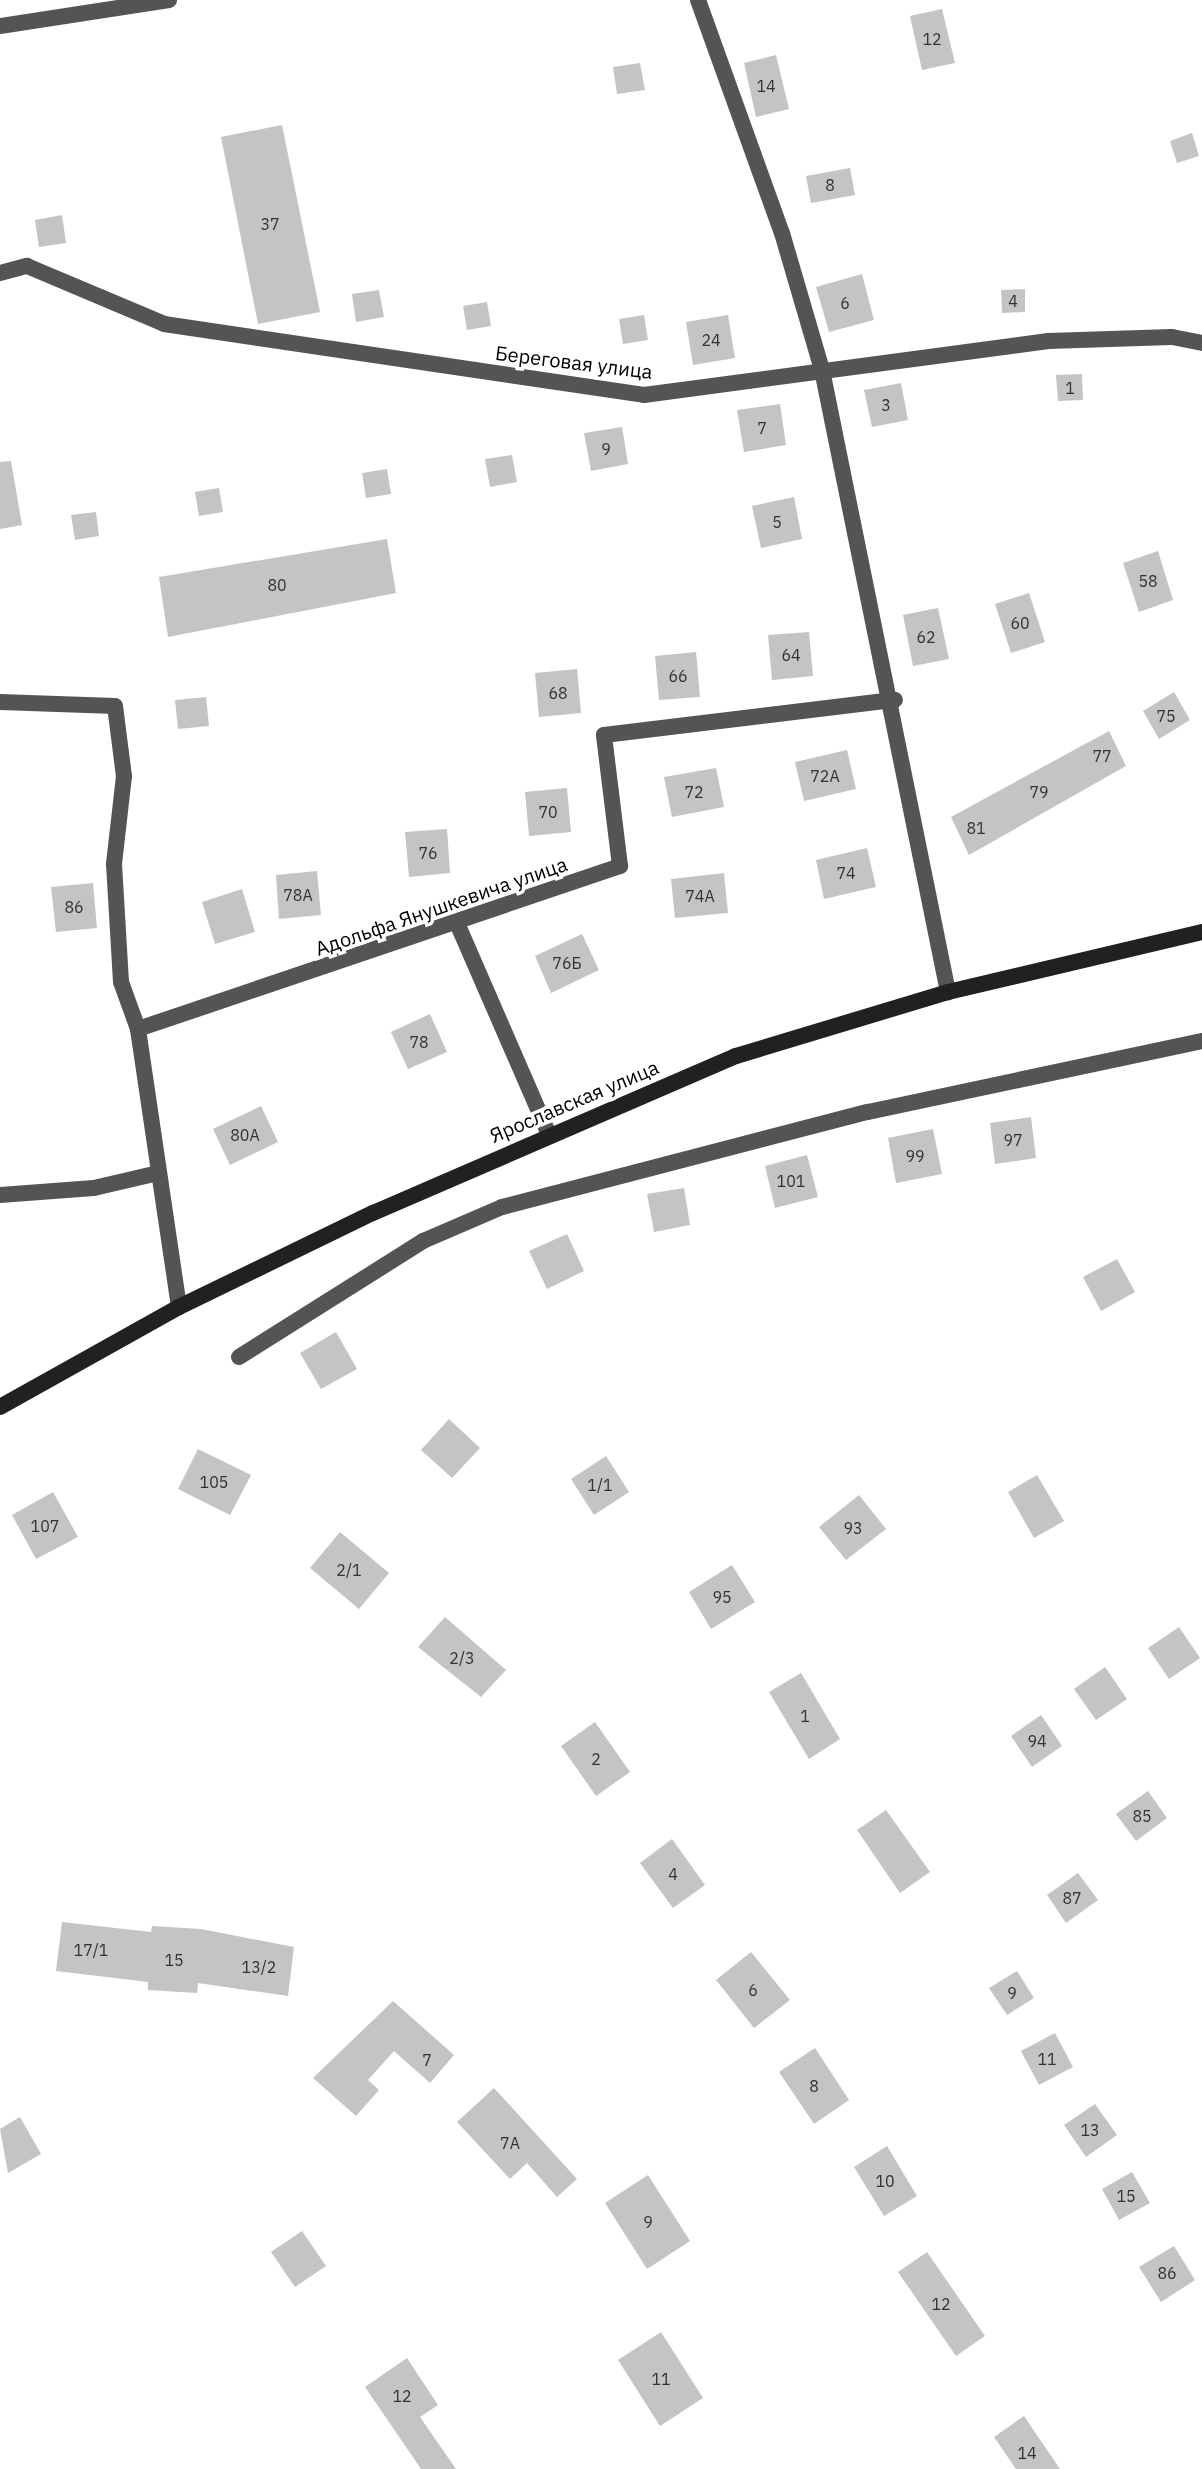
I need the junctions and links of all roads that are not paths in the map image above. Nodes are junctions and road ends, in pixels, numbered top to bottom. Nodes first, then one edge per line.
1 (169, 0) edge
2 (698, 0) edge
3 (0, 26) edge
4 (0, 273) edge
5 (1202, 343) edge
6 (822, 370) junction
7 (895, 700) junction
8 (0, 702) edge
9 (457, 923) junction
10 (1202, 932) edge
11 (948, 992) junction
12 (138, 1029) junction
13 (1202, 1041) edge
14 (548, 1132) junction
15 (158, 1173) junction
16 (0, 1195) edge
17 (179, 1307) junction
18 (239, 1357) dead end
19 (0, 1407) edge

1 - 3 street
2 - 6 street
4 - 6 street, Береговая улица
5 - 6 street, Береговая улица
6 - 7 street
7 - 9 street, Адольфа Янушкевича улица
7 - 11 street
8 - 12 street
9 - 12 street, Адольфа Янушкевича улица
9 - 14 street
10 - 11 main road, Ярославская улица
11 - 14 main road, Ярославская улица
12 - 15 street
13 - 18 street
14 - 17 main road, Ярославская улица
15 - 16 street
15 - 17 street
17 - 19 main road, Ярославская улица

